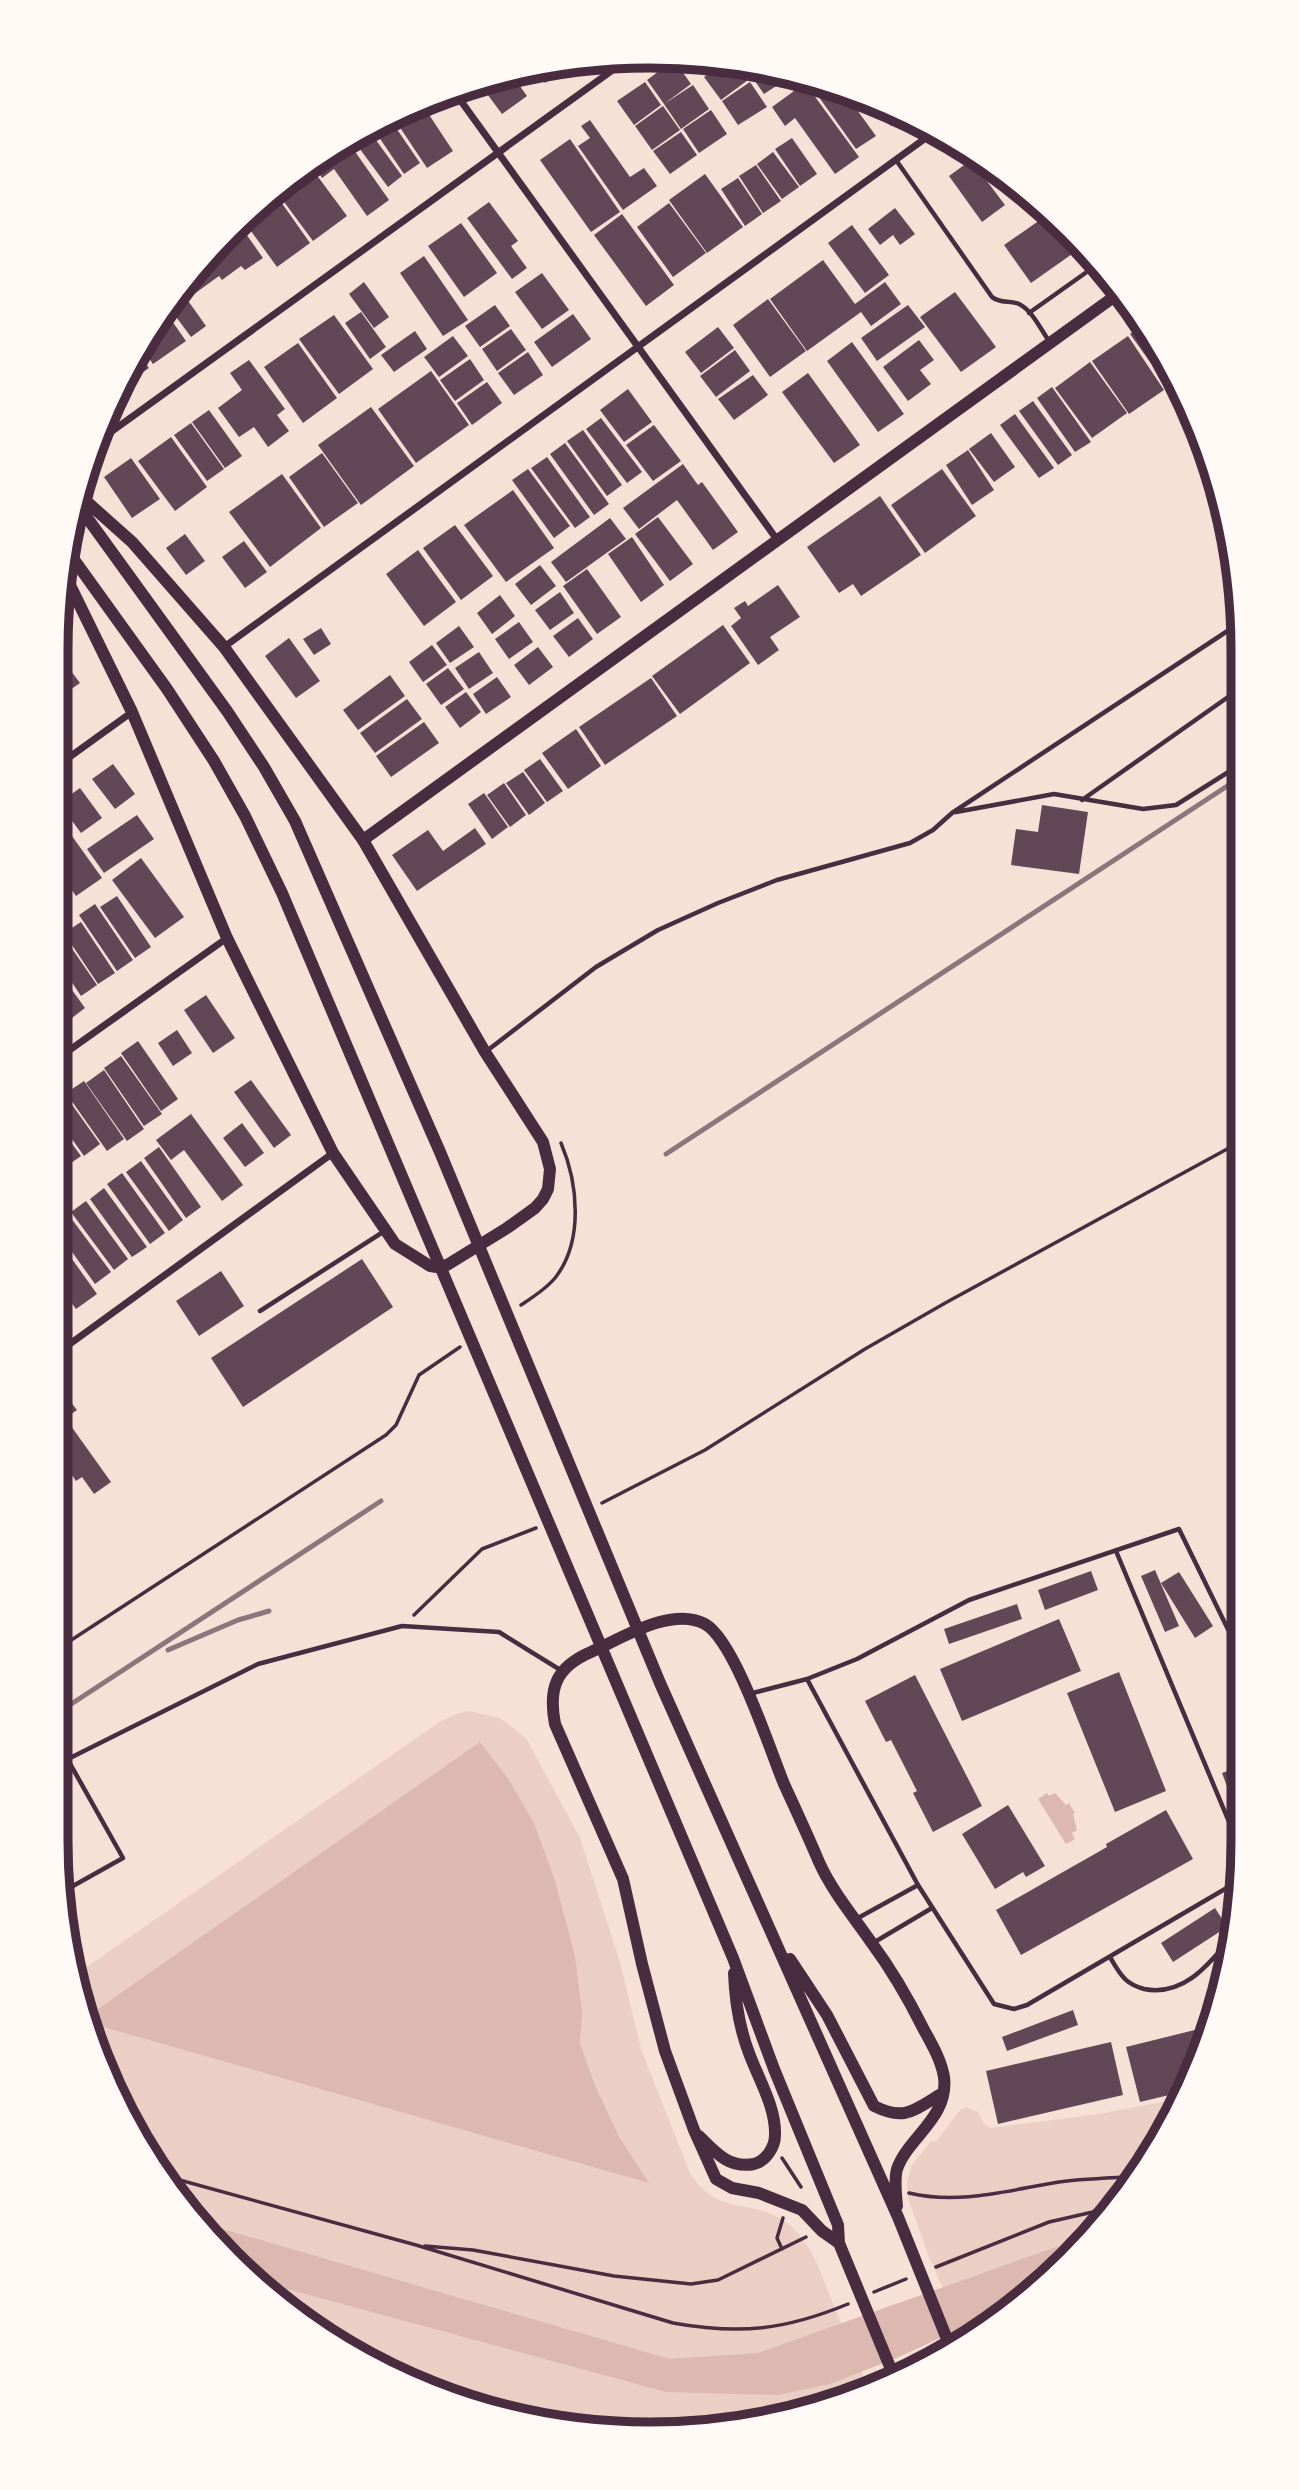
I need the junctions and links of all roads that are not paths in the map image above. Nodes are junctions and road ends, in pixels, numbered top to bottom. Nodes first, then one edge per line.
1 (614, 69) edge
2 (460, 100) edge
3 (926, 138) edge
4 (498, 152) junction
5 (896, 160) junction
6 (1090, 270) edge
7 (1112, 297) edge
8 (1029, 313) junction
9 (1050, 343) junction
10 (638, 347) junction
11 (110, 433) edge
12 (87, 502) edge
13 (84, 514) edge
14 (778, 541) junction
15 (75, 561) edge
16 (71, 588) edge
17 (1230, 629) edge
18 (224, 647) junction
19 (1231, 695) edge
20 (132, 712) junction
21 (68, 758) edge
22 (1231, 771) edge
23 (1081, 800) junction
24 (952, 813) junction
25 (363, 840) junction
26 (228, 938) junction
27 (68, 1051) edge
28 (485, 1052) junction
29 (333, 1153) junction
30 (384, 1231) junction
31 (260, 1311) dead end
32 (68, 1346) edge
33 (1116, 1550) junction
34 (1231, 1636) edge
35 (563, 1671) junction
36 (807, 1679) junction
37 (749, 1694) junction
38 (68, 1760) joint
39 (1231, 1827) edge
40 (918, 1885) junction
41 (1229, 1886) edge
42 (70, 1888) edge
43 (932, 1908) junction
44 (855, 1920) junction
45 (769, 1927) junction
46 (872, 1943) junction
47 (1221, 1950) edge
48 (1110, 1956) junction
49 (733, 1958) junction
50 (943, 2093) junction
51 (694, 2130) junction
52 (898, 2217) junction
53 (839, 2243) junction
54 (947, 2340) edge
55 (891, 2369) edge

1 - 4 street
2 - 4 street
3 - 5 street
4 - 10 street
4 - 11 street
5 - 8 lane
5 - 10 street
6 - 8 lane
7 - 9 main road
8 - 9 lane
9 - 14 main road
10 - 14 street
10 - 18 street
12 - 18 main road
13 - 45 main road
14 - 25 main road
15 - 49 main road
16 - 20 main road
17 - 24 lane
18 - 25 main road
19 - 23 lane
20 - 21 street
20 - 26 main road
22 - 23 lane
23 - 24 lane
24 - 28 lane
25 - 28 main road
26 - 27 street
26 - 29 main road
28 - 30 main road
29 - 30 main road
29 - 32 street
30 - 31 lane
33 - 34 lane
33 - 36 lane
33 - 39 lane
35 - 37 main road
35 - 38 lane
35 - 51 main road
36 - 37 lane
36 - 40 lane
37 - 44 main road
38 - 42 lane
40 - 43 lane
40 - 44 lane
41 - 48 lane
43 - 46 lane
43 - 48 lane
44 - 46 main road
45 - 50 main road
45 - 52 main road
46 - 50 main road
47 - 48 lane
49 - 51 main road
49 - 53 main road
50 - 52 main road
51 - 53 main road
52 - 54 main road
53 - 55 main road

